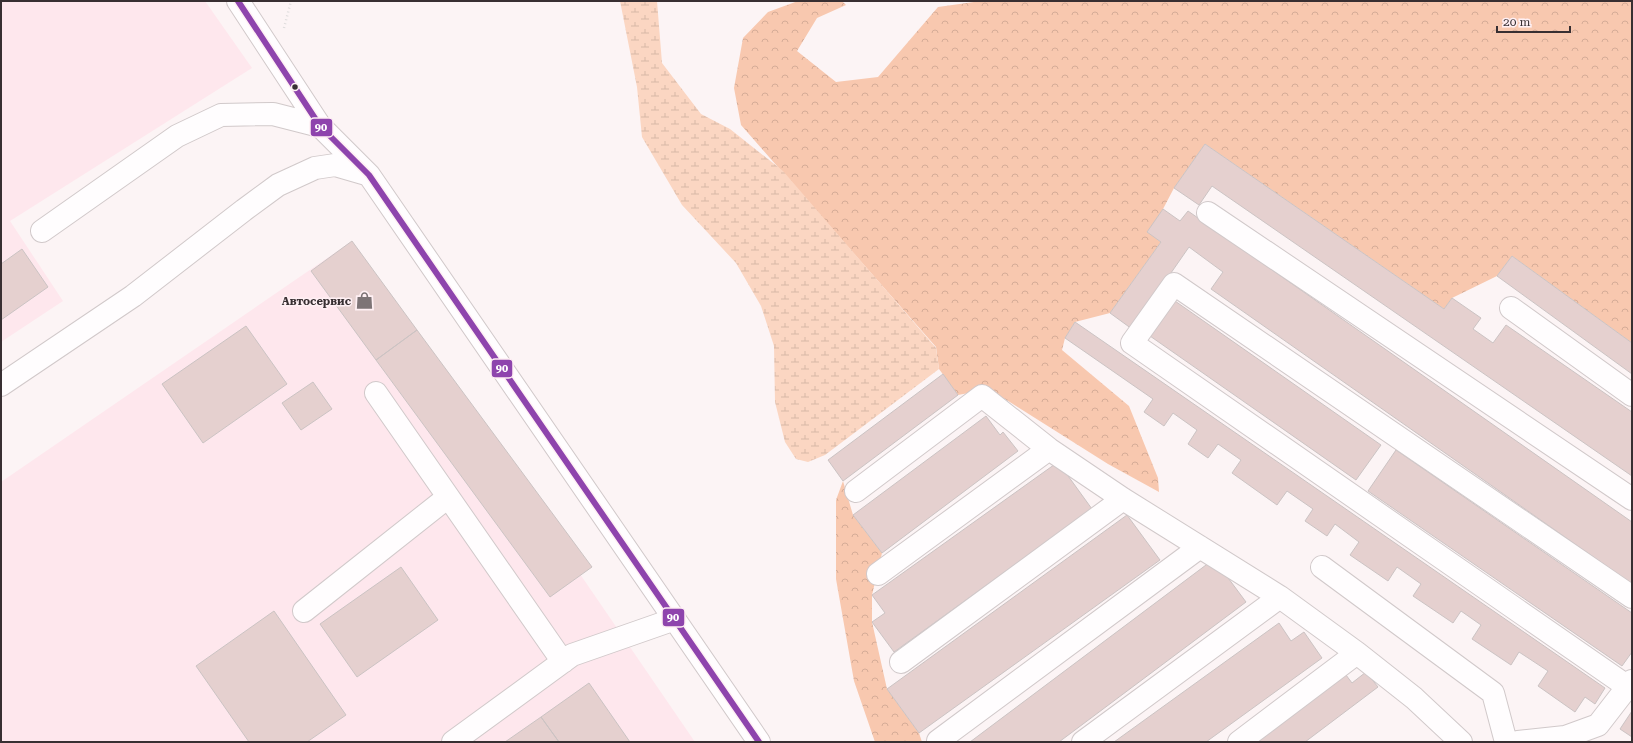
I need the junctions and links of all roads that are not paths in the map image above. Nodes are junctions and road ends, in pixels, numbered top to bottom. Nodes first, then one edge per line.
1 (238, 1) edge
2 (320, 126) junction
3 (369, 175) junction
4 (1208, 213) dead end
5 (42, 231) dead end
6 (1511, 308) dead end
7 (1, 385) edge
8 (376, 394) dead end
9 (1632, 395) edge
10 (1049, 448) junction
11 (856, 491) dead end
12 (448, 497) junction
13 (1123, 499) junction
14 (1632, 499) edge
15 (1200, 547) junction
16 (1322, 567) dead end
17 (878, 574) dead end
18 (1280, 597) junction
19 (1632, 597) edge
20 (304, 611) dead end
21 (675, 620) junction
22 (1357, 653) junction
23 (563, 662) junction
24 (901, 662) dead end
25 (1630, 684) edge
26 (938, 741) dead end
27 (453, 742) edge
28 (759, 742) edge
29 (1083, 742) edge
30 (1239, 742) edge
31 (1461, 742) edge
32 (1506, 742) edge
33 (1518, 742) edge

1 - 2 street
2 - 3 street
2 - 5 street
3 - 7 street
3 - 21 street
4 - 14 street
6 - 9 street
8 - 12 street
10 - 11 street
10 - 13 street
10 - 17 street
12 - 20 street
12 - 23 street
13 - 15 street
13 - 24 street
15 - 18 street
15 - 26 street
16 - 32 street
18 - 22 street
18 - 29 street
19 - 25 street
21 - 23 street
21 - 28 street
22 - 30 street
22 - 31 street
23 - 27 street
25 - 33 street

